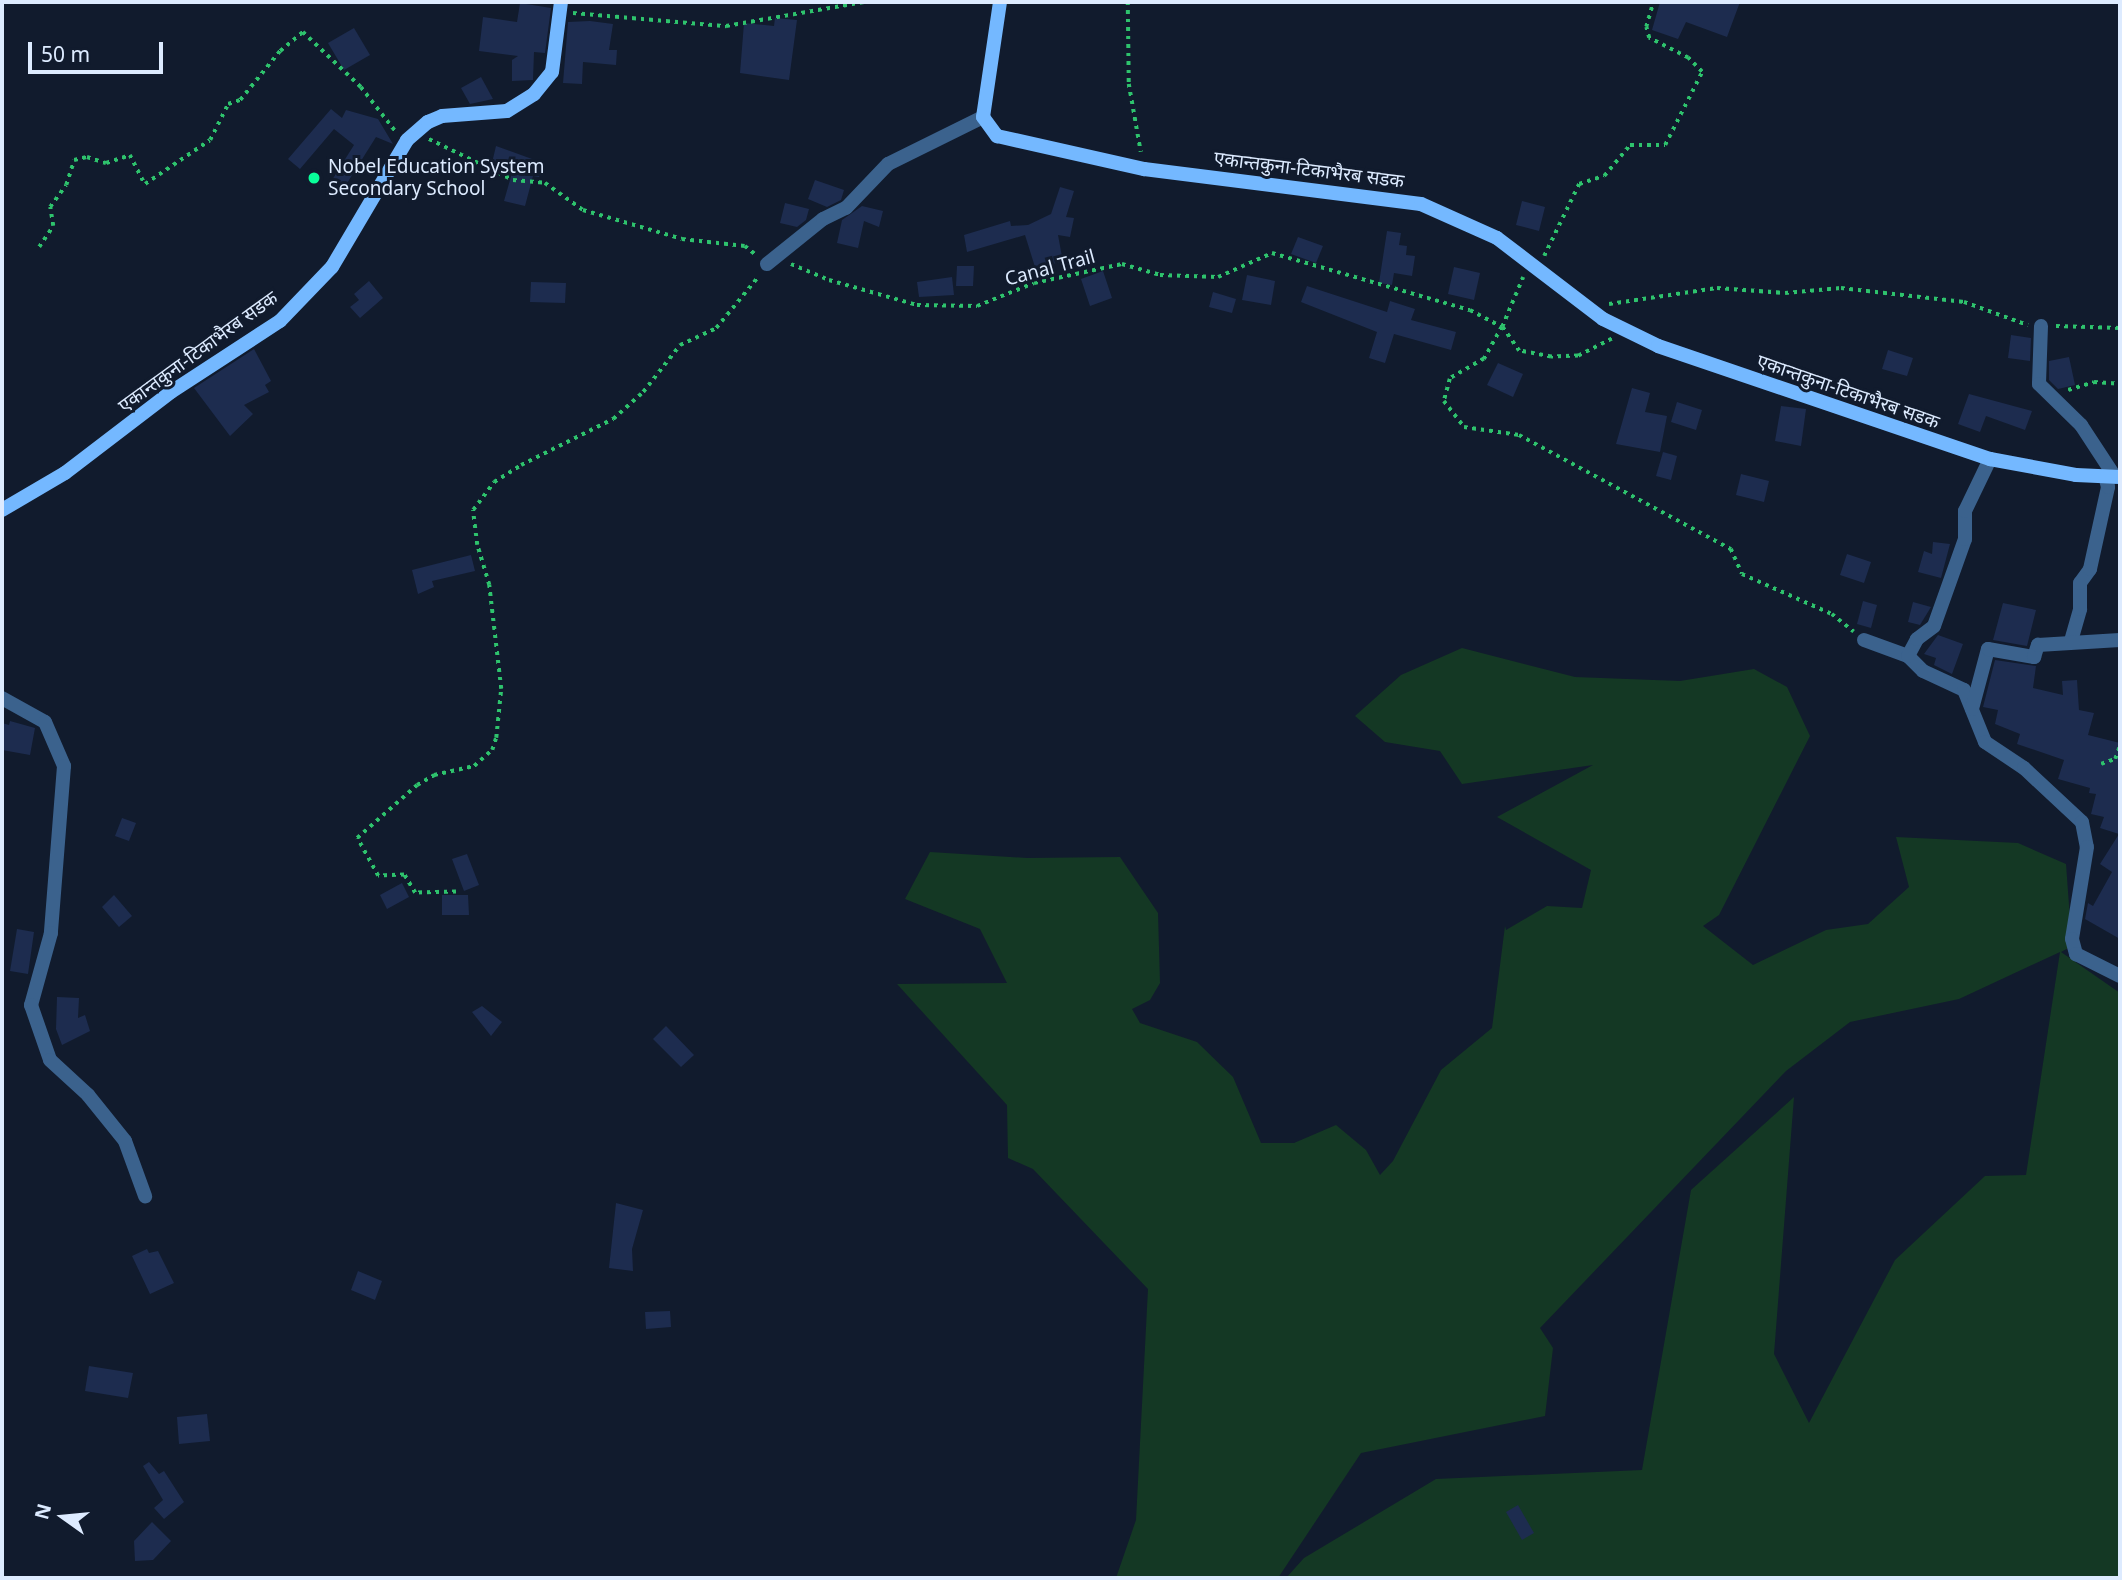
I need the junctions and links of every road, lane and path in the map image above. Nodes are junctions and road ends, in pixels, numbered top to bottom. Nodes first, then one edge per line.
1 (864, 2) edge
2 (1000, 2) edge
3 (1128, 2) edge
4 (1653, 2) edge
5 (561, 7) edge
6 (983, 117) junction
7 (419, 145) dead end
8 (400, 151) junction
9 (1144, 169) junction
10 (39, 247) dead end
11 (1531, 261) junction
12 (766, 264) junction
13 (1592, 309) junction
14 (1502, 327) junction
15 (2041, 327) junction
16 (2120, 328) edge
17 (1625, 332) junction
18 (2120, 384) edge
19 (2050, 397) junction
20 (1990, 459) junction
21 (2114, 477) edge
22 (2, 510) edge
23 (1864, 640) joint
24 (2120, 640) edge
25 (2071, 641) junction
26 (1908, 656) junction
27 (2, 698) edge
28 (1972, 709) junction
29 (2120, 744) edge
30 (2101, 764) dead end
31 (456, 892) dead end
32 (2120, 976) edge
33 (145, 1196) dead end

1 - 5 path
2 - 6 main road
3 - 9 path
4 - 11 path
5 - 8 main road, एकान्तकुना-टिकाभैरब सडक
6 - 9 main road, एकान्तकुना-टिकाभैरब सडक
6 - 12 street
7 - 12 path, Canal Trail
8 - 10 path
8 - 22 main road, एकान्तकुना-टिकाभैरब सडक
9 - 11 main road, एकान्तकुना-टिकाभैरब सडक
11 - 13 main road, एकान्तकुना-टिकाभैरब सडक
11 - 14 path
12 - 14 path, Canal Trail
12 - 31 path
13 - 15 path
13 - 17 main road, एकान्तकुना-टिकाभैरब सडक
14 - 17 path
14 - 23 path
15 - 16 path
15 - 19 street
17 - 20 main road, एकान्तकुना-टिकाभैरब सडक
18 - 19 path
19 - 21 street
20 - 21 main road, एकान्तकुना-टिकाभैरब सडक
20 - 26 street
21 - 25 street
23 - 26 street
24 - 25 street
25 - 28 street
26 - 28 street
27 - 33 street
28 - 32 street
29 - 30 path

